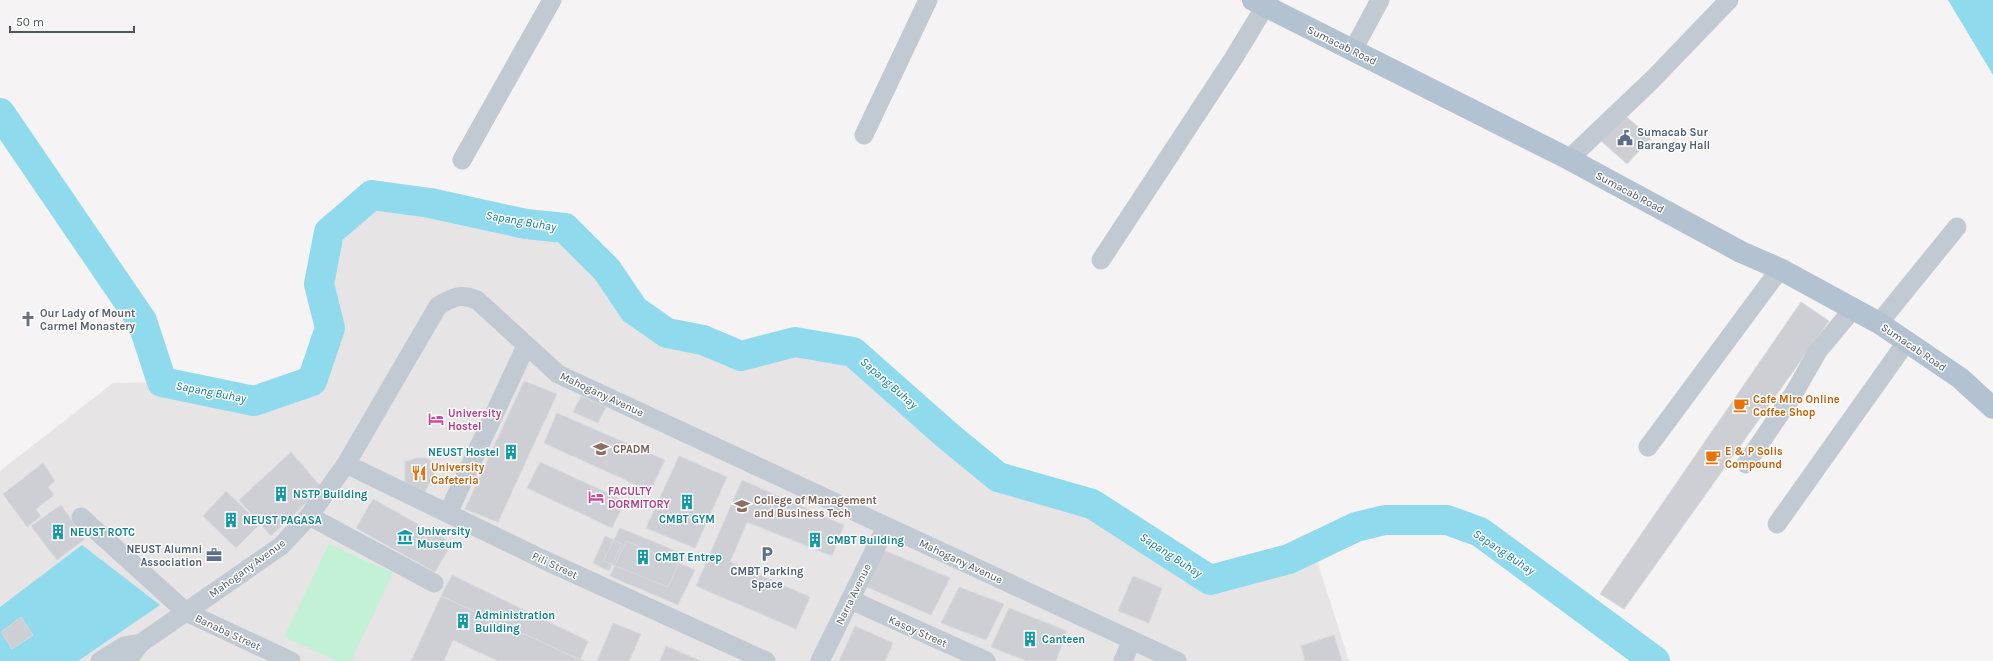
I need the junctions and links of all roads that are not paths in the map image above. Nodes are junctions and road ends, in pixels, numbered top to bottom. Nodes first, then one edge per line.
1 (552, 0) edge
2 (928, 0) edge
3 (1380, 0) edge
4 (1729, 0) edge
5 (1262, 2) edge
6 (1353, 50) junction
7 (864, 135) dead end
8 (1569, 159) junction
9 (462, 160) dead end
10 (1957, 227) dead end
11 (1101, 260) dead end
12 (1780, 269) junction
13 (1853, 309) junction
14 (1879, 323) junction
15 (1907, 341) junction
16 (526, 346) junction
17 (1993, 408) edge
18 (1648, 447) dead end
19 (346, 464) junction
20 (1746, 464) dead end
21 (448, 513) junction
22 (309, 516) junction
23 (81, 517) dead end
24 (1777, 524) dead end
25 (886, 527) junction
26 (434, 584) dead end
27 (851, 600) junction
28 (186, 612) junction
29 (1132, 640) junction
30 (141, 643) junction
31 (100, 661) edge
32 (124, 661) edge
33 (292, 661) edge
34 (766, 661) edge
35 (820, 661) edge
36 (986, 661) edge
37 (1123, 661) edge
38 (1177, 661) edge

1 - 9 street
2 - 7 street
3 - 6 street
4 - 8 street
5 - 6 main road, Sumacab Road
5 - 11 street
6 - 8 main road, Sumacab Road
8 - 12 main road, Sumacab Road
10 - 14 street
12 - 13 main road, Sumacab Road
12 - 18 street
13 - 14 main road, Sumacab Road
13 - 20 street
14 - 15 main road, Sumacab Road
15 - 17 main road, Sumacab Road
15 - 24 street
16 - 19 street, Mahogany Avenue
16 - 21 street
16 - 25 street, Mahogany Avenue
19 - 21 street, Pili Street
19 - 22 street, Mahogany Avenue
21 - 34 street, Pili Street
22 - 26 street
22 - 28 street, Mahogany Avenue
23 - 28 street, Banaba Street
25 - 27 street, Narra Avenue
25 - 29 street, Mahogany Avenue
27 - 35 street, Narra Avenue
27 - 36 street, Kasoy Street
28 - 30 street, Mahogany Avenue
28 - 33 street, Banaba Street
29 - 37 street
29 - 38 street, Mahogany Avenue
30 - 31 street, Mahogany Avenue
30 - 32 street, Mahogany Avenue

